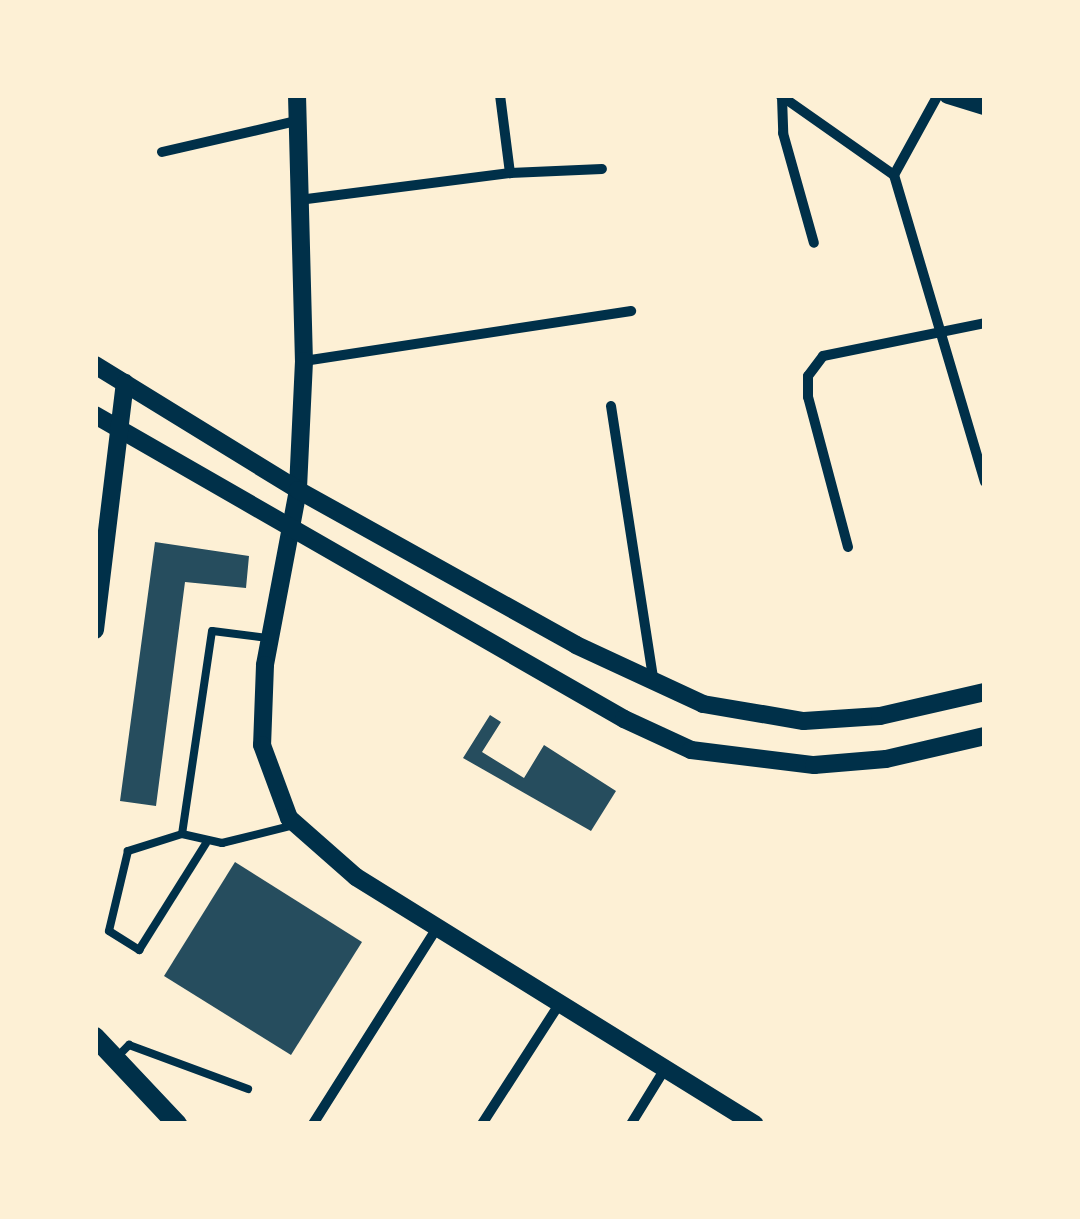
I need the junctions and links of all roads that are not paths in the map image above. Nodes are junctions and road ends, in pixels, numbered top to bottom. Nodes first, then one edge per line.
1 (297, 95) edge
2 (500, 95) edge
3 (938, 95) edge
4 (948, 95) edge
5 (781, 96) edge
6 (985, 106) edge
7 (296, 121) junction
8 (162, 152) dead end
9 (602, 169) dead end
10 (510, 173) junction
11 (894, 176) junction
12 (298, 200) junction
13 (814, 243) dead end
14 (631, 312) dead end
15 (985, 323) edge
16 (942, 332) junction
17 (304, 360) junction
18 (95, 364) edge
19 (125, 382) junction
20 (612, 406) dead end
21 (95, 415) edge
22 (122, 431) junction
23 (985, 482) edge
24 (298, 490) junction
25 (296, 530) junction
26 (848, 547) dead end
27 (95, 630) edge
28 (272, 638) junction
29 (654, 684) junction
30 (985, 692) edge
31 (985, 736) edge
32 (295, 825) junction
33 (182, 834) junction
34 (206, 842) junction
35 (437, 928) junction
36 (562, 999) junction
37 (95, 1037) edge
38 (119, 1066) junction
39 (666, 1067) junction
40 (248, 1089) dead end
41 (177, 1124) edge
42 (313, 1124) edge
43 (482, 1124) edge
44 (631, 1124) edge
45 (755, 1124) edge

1 - 7 street
2 - 10 street
3 - 11 street
4 - 6 street
5 - 11 street
5 - 13 street
7 - 8 street
7 - 12 street
9 - 10 street
10 - 12 street
11 - 16 street
12 - 17 street
14 - 17 street
15 - 16 street
16 - 23 street
16 - 26 street
17 - 24 street
18 - 19 street
19 - 22 street
19 - 24 street
20 - 29 street
21 - 22 street
22 - 25 street
22 - 27 street
24 - 25 street
24 - 29 street
25 - 28 street
25 - 31 street
28 - 32 street
28 - 33 lane
29 - 30 street
32 - 34 lane
32 - 35 street
33 - 34 lane
33 - 34 lane
35 - 36 street
35 - 42 street
36 - 39 street
36 - 43 street
37 - 38 main road
38 - 40 lane
38 - 41 main road
39 - 44 street
39 - 45 street

